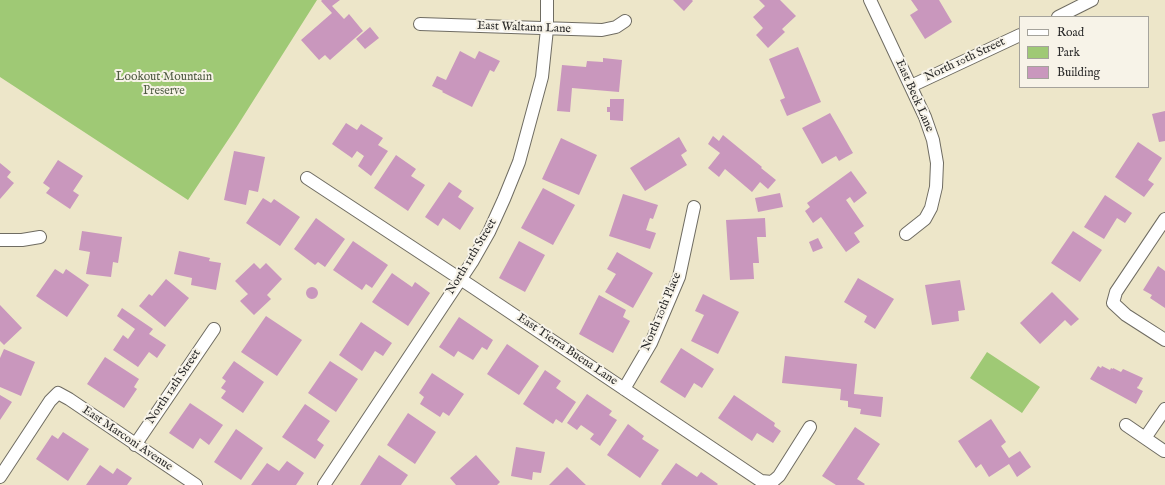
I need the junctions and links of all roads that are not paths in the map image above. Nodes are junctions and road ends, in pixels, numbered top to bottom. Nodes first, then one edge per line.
1 (547, 0) edge
2 (870, 0) edge
3 (1092, 0) edge
4 (1060, 16) edge
5 (625, 21) dead end
6 (420, 24) dead end
7 (547, 29) junction
8 (1019, 35) edge
9 (910, 86) junction
10 (307, 178) dead end
11 (694, 207) dead end
12 (1165, 219) edge
13 (906, 234) dead end
14 (40, 237) dead end
15 (0, 240) edge
16 (460, 278) junction
17 (214, 329) dead end
18 (1165, 340) edge
19 (624, 389) junction
20 (1165, 409) edge
21 (1126, 425) dead end
22 (810, 427) dead end
23 (1145, 438) junction
24 (135, 445) junction
25 (1164, 451) edge
26 (0, 476) edge
27 (196, 485) edge
28 (324, 485) edge

1 - 7 street, North 11th Street
2 - 9 street, East Beck Lane
3 - 4 street
5 - 7 street, East Waltann Lane
6 - 7 street, East Waltann Lane
7 - 16 street, North 11th Street
8 - 9 street, North 10th Street
9 - 13 street, East Beck Lane
10 - 16 street, East Tierra Buena Lane
11 - 19 street, North 10th Place
12 - 18 street
14 - 15 street
16 - 19 street, East Tierra Buena Lane
16 - 28 street, North 11th Street
17 - 24 street, North 12th Street
19 - 22 street, East Tierra Buena Lane
20 - 23 street
21 - 23 street
23 - 25 street
24 - 26 street, East Marconi Avenue
24 - 27 street, East Marconi Avenue

